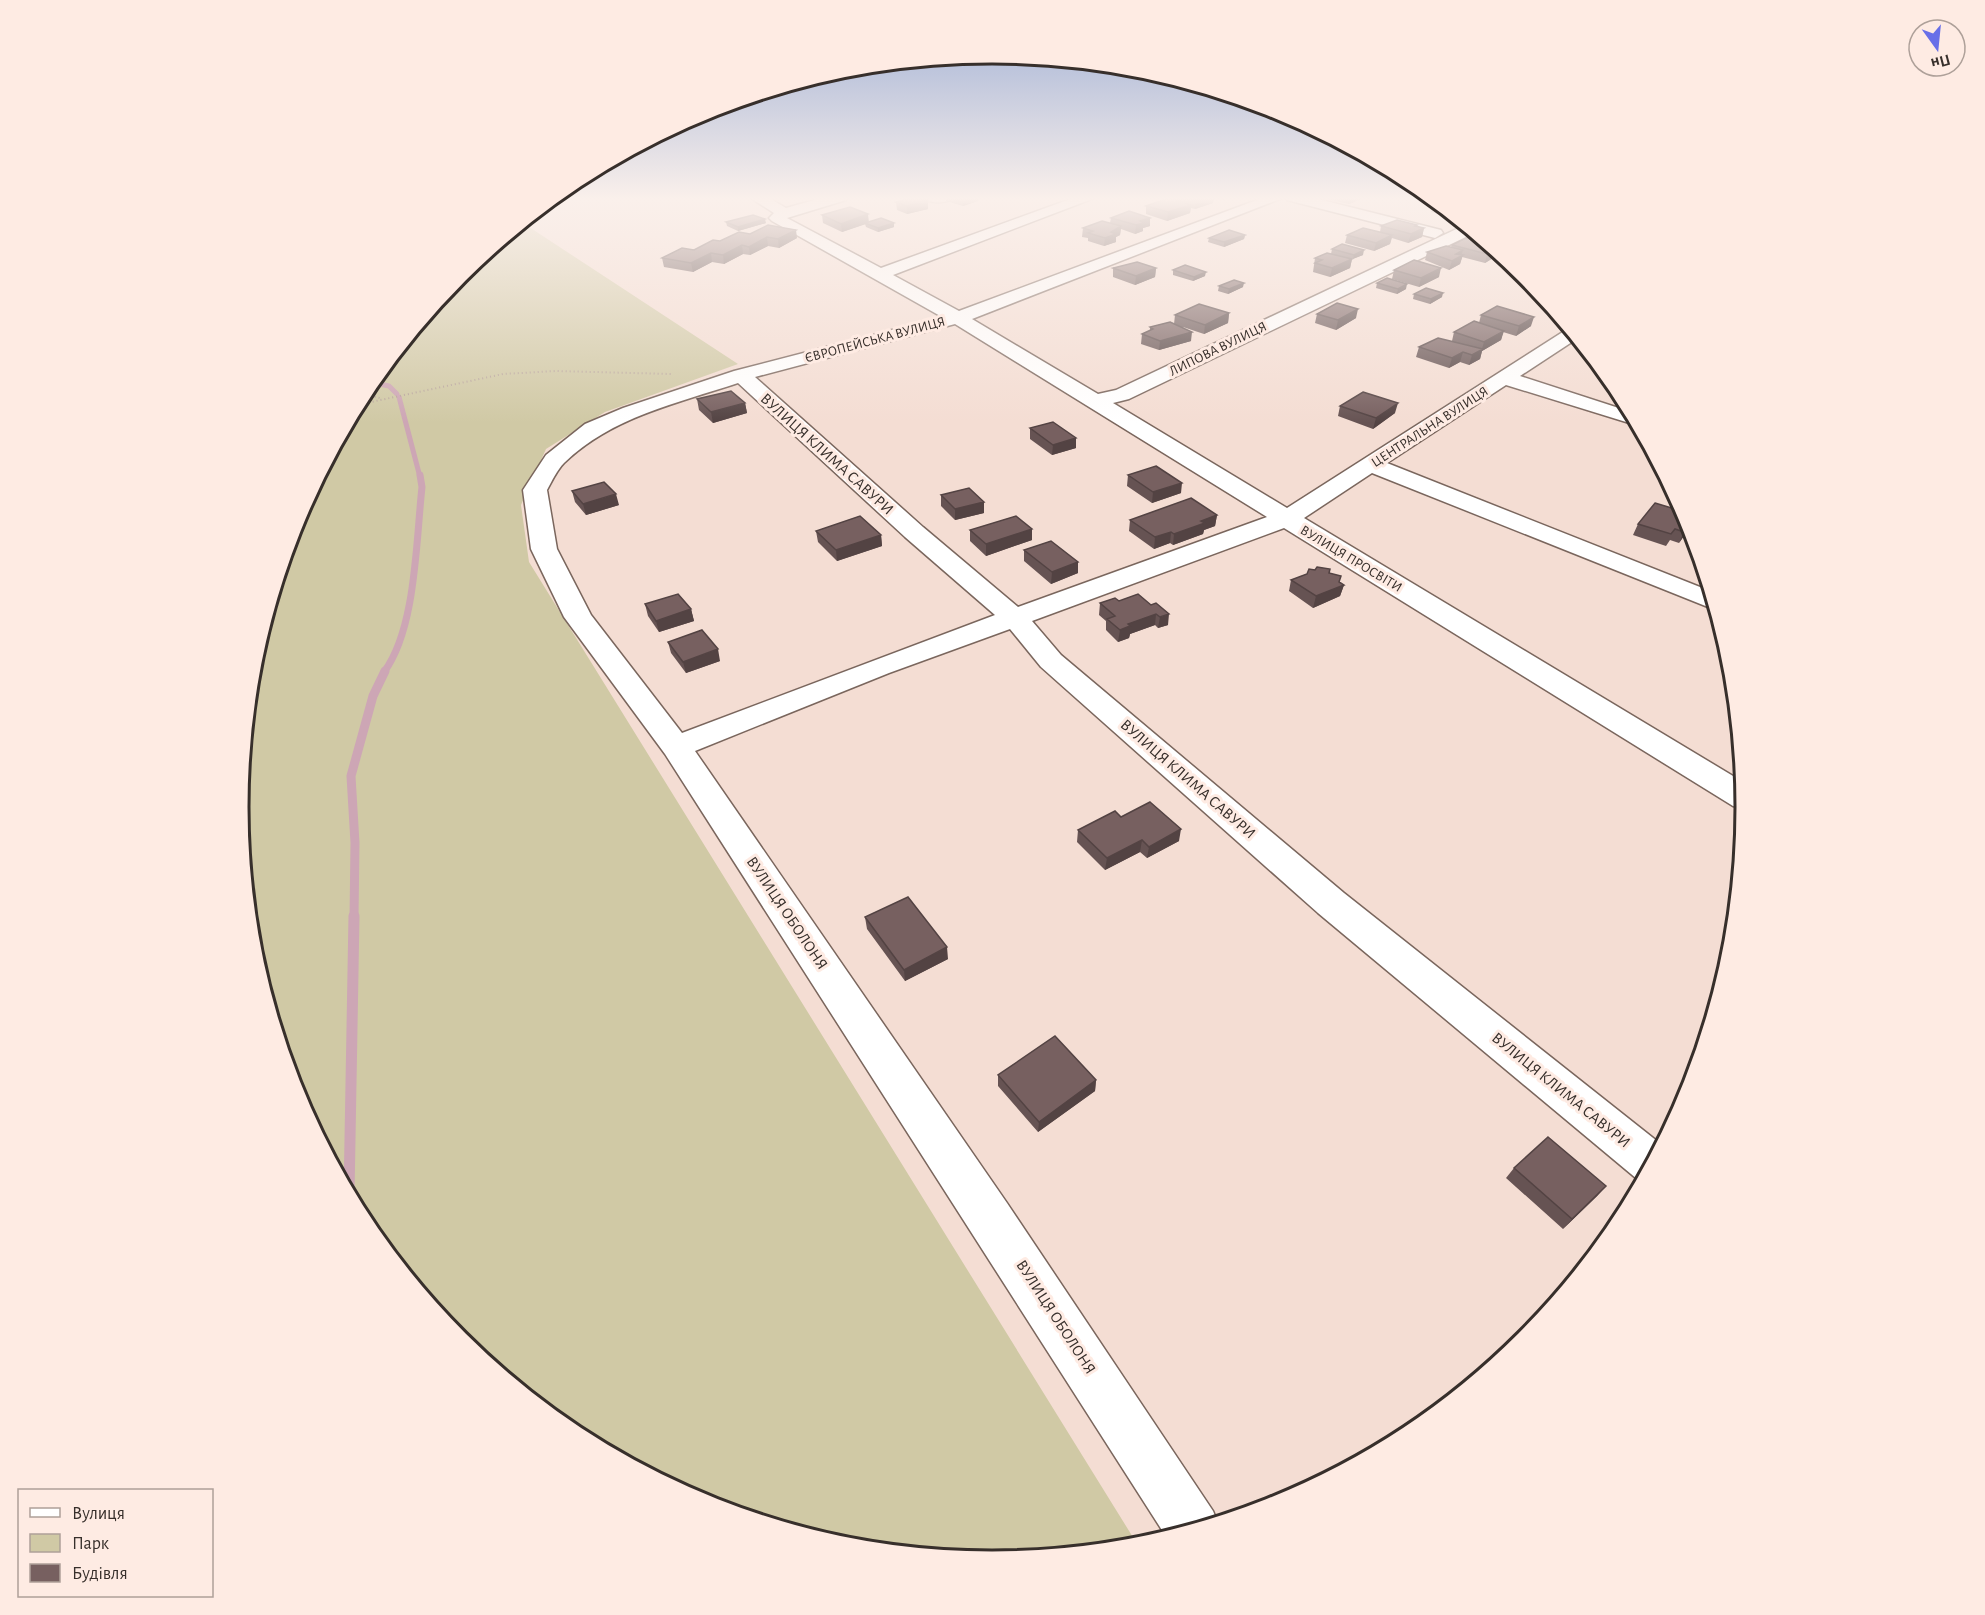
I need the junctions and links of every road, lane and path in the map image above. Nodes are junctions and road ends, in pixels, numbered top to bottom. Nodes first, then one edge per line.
1 (878, 272) edge
2 (885, 272) edge
3 (1079, 272) edge
4 (1377, 272) edge
5 (881, 274) junction
6 (958, 318) junction
7 (1567, 337) edge
8 (671, 374) dead end
9 (741, 375) junction
10 (1505, 378) junction
11 (374, 397) edge
12 (384, 399) junction
13 (1095, 401) junction
14 (371, 402) edge
15 (1623, 416) edge
16 (1372, 465) junction
17 (1286, 519) junction
18 (1705, 598) edge
19 (1016, 620) junction
20 (676, 747) junction
21 (1735, 792) edge
22 (1646, 1159) edge
23 (1190, 1524) edge

1 - 5 street, ВУЛИЦЯ ПРОСВІТИ
2 - 5 street
3 - 6 street, ЄВРОПЕЙСЬКА ВУЛИЦЯ
4 - 13 street, ЛИПОВА ВУЛИЦЯ
5 - 6 street, ВУЛИЦЯ ПРОСВІТИ
6 - 9 street, ЄВРОПЕЙСЬКА ВУЛИЦЯ
6 - 13 street, ВУЛИЦЯ ПРОСВІТИ
7 - 10 street, ЦЕНТРАЛЬНА ВУЛИЦЯ
8 - 12 path
9 - 19 street, ВУЛИЦЯ КЛИМА САВУРИ
9 - 20 street, ВУЛИЦЯ ОБОЛОНЯ
10 - 15 street
10 - 16 street, ЦЕНТРАЛЬНА ВУЛИЦЯ
11 - 12 path
12 - 14 path
13 - 17 street, ВУЛИЦЯ ПРОСВІТИ
16 - 17 street, ЦЕНТРАЛЬНА ВУЛИЦЯ
16 - 18 street
17 - 19 street, ЦЕНТРАЛЬНА ВУЛИЦЯ
17 - 21 street, ВУЛИЦЯ ПРОСВІТИ
19 - 20 street, ЦЕНТРАЛЬНА ВУЛИЦЯ
19 - 22 street, ВУЛИЦЯ КЛИМА САВУРИ
20 - 23 street, ВУЛИЦЯ ОБОЛОНЯ

